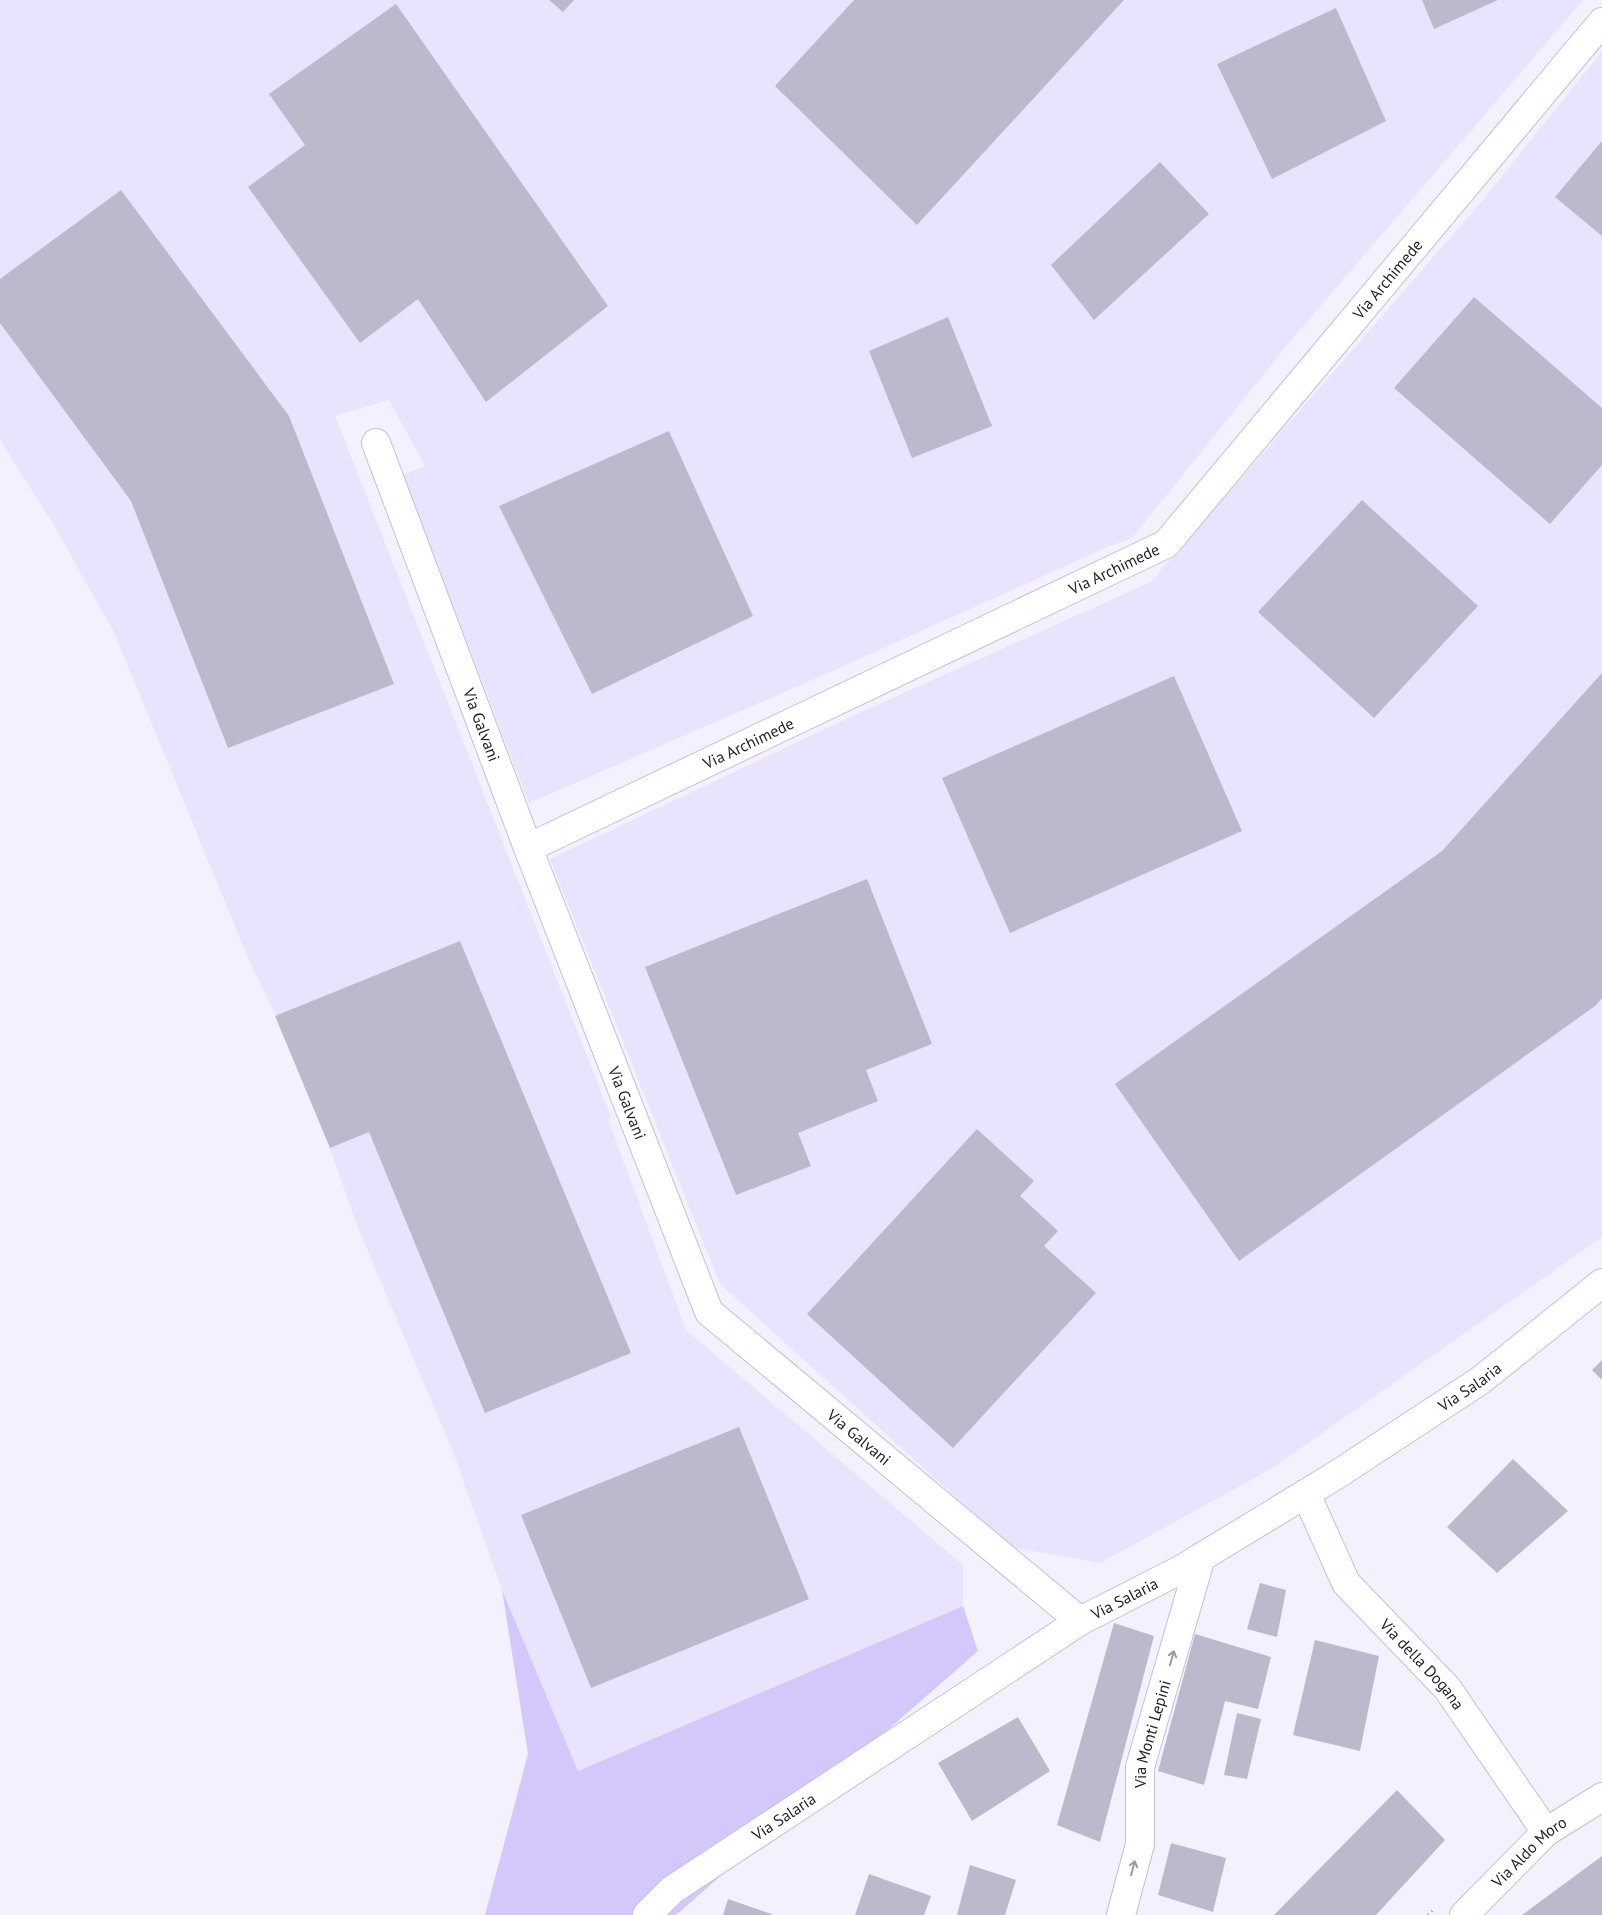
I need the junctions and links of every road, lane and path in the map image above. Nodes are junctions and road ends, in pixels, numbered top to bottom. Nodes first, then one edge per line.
1 (1602, 22) edge
2 (376, 442) dead end
3 (528, 848) junction
4 (1602, 1284) edge
5 (1306, 1494) junction
6 (1201, 1558) junction
7 (1080, 1621) junction
8 (1602, 1797) edge
9 (1546, 1832) junction
10 (646, 1915) edge
11 (1120, 1915) edge
12 (1464, 1915) edge

1 - 3 street, Via Archimede
2 - 3 street, Via Galvani
3 - 7 street, Via Galvani
4 - 5 street, Via Salaria
5 - 6 street, Via Salaria
5 - 9 street, Via della Dogana
6 - 7 street, Via Salaria
11 -> 6 street, Via Monti Lepini
7 - 10 street, Via Salaria
8 - 9 street, Via Aldo Moro
9 - 12 street, Via Aldo Moro

